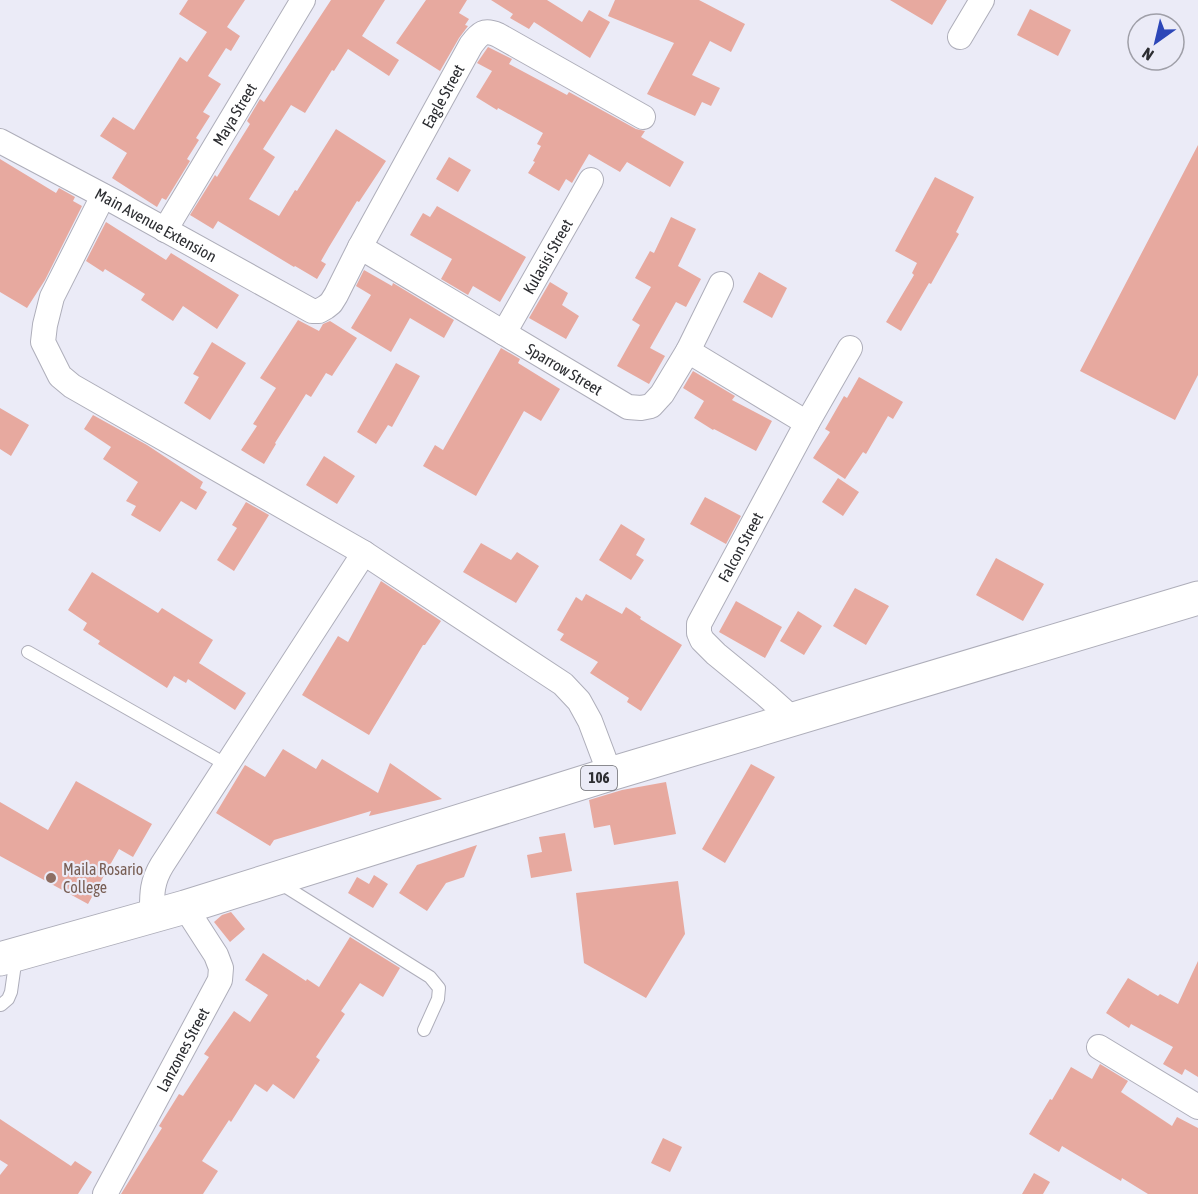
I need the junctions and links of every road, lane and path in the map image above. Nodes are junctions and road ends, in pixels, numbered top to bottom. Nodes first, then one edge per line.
1 (303, 0) edge
2 (982, 0) edge
3 (960, 37) dead end
4 (643, 117) dead end
5 (0, 141) edge
6 (591, 180) dead end
7 (103, 196) junction
8 (165, 230) junction
9 (360, 247) junction
10 (721, 284) dead end
11 (312, 311) joint
12 (504, 333) junction
13 (850, 348) dead end
14 (688, 351) junction
15 (807, 423) junction
16 (364, 553) junction
17 (1198, 597) edge
18 (28, 652) dead end
19 (794, 720) junction
20 (226, 765) junction
21 (610, 774) junction
22 (273, 879) junction
23 (185, 907) junction
24 (153, 915) junction
25 (8, 956) edge
26 (1, 1005) edge
27 (424, 1030) dead end
28 (1099, 1047) dead end
29 (1198, 1107) edge
30 (105, 1194) edge

1 - 8 street, Maya Street
2 - 3 street
4 - 9 street, Eagle Street
5 - 7 street, Main Avenue Extension
6 - 12 street, Kulasisi Street
7 - 8 street, Main Avenue Extension
7 - 16 street
8 - 11 street, Main Avenue Extension
9 - 11 street, Eagle Street
9 - 12 street, Sparrow Street
10 - 14 street, Sparrow Street
12 - 14 street, Sparrow Street
13 - 15 street, Falcon Street
14 - 15 street
15 - 19 street, Falcon Street
16 - 20 street
16 - 21 street
17 - 19 highway, 106
18 - 20 lane
19 - 21 highway, 106
20 - 24 street
21 - 22 highway, 106
22 - 23 highway, 106
22 - 27 lane
23 - 24 highway, 106
23 - 30 street, Lanzones Street
24 - 25 highway, 106
25 - 26 lane
28 - 29 street

